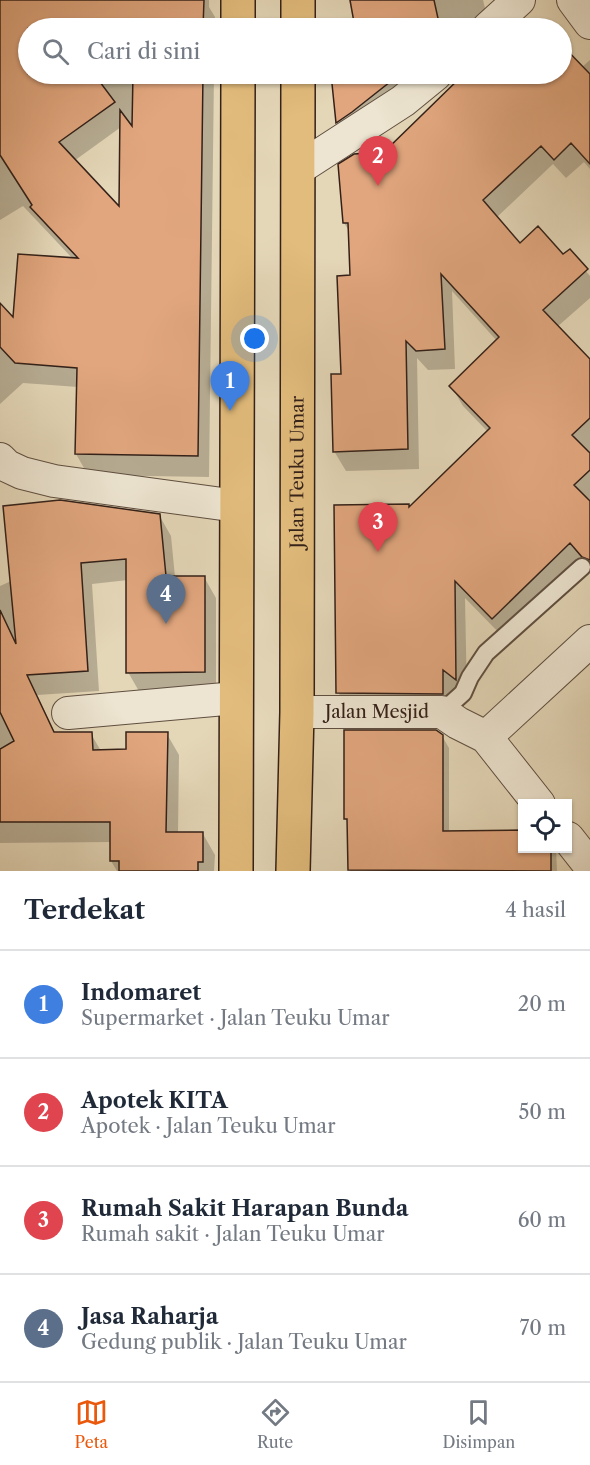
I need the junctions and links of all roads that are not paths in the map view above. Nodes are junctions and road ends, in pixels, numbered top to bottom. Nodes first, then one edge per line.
1 (238, 0) edge
2 (298, 0) edge
3 (519, 0) edge
4 (573, 0) edge
5 (238, 18) edge
6 (298, 18) edge
7 (499, 18) edge
8 (590, 23) edge
9 (238, 84) edge
10 (298, 84) edge
11 (424, 84) edge
12 (298, 169) junction
13 (0, 459) edge
14 (237, 506) junction
15 (582, 567) dead end
16 (590, 641) edge
17 (236, 698) junction
18 (297, 712) junction
19 (441, 712) junction
20 (68, 713) dead end
21 (486, 737) junction
22 (536, 799) edge
23 (572, 844) edge
24 (590, 866) edge
25 (236, 871) edge
26 (293, 871) edge

1 - 5 highway
2 - 6 highway
3 - 7 street
4 - 8 street
9 - 14 highway
10 - 12 highway, Jalan Teuku Umar
11 - 12 street
12 - 18 highway, Jalan Teuku Umar
13 - 14 street
14 - 17 highway
15 - 19 lane
16 - 21 street
17 - 20 street
17 - 25 highway
18 - 19 street, Jalan Mesjid
18 - 26 highway, Jalan Teuku Umar
19 - 21 street, Jalan Mesjid
21 - 22 street
23 - 24 street

